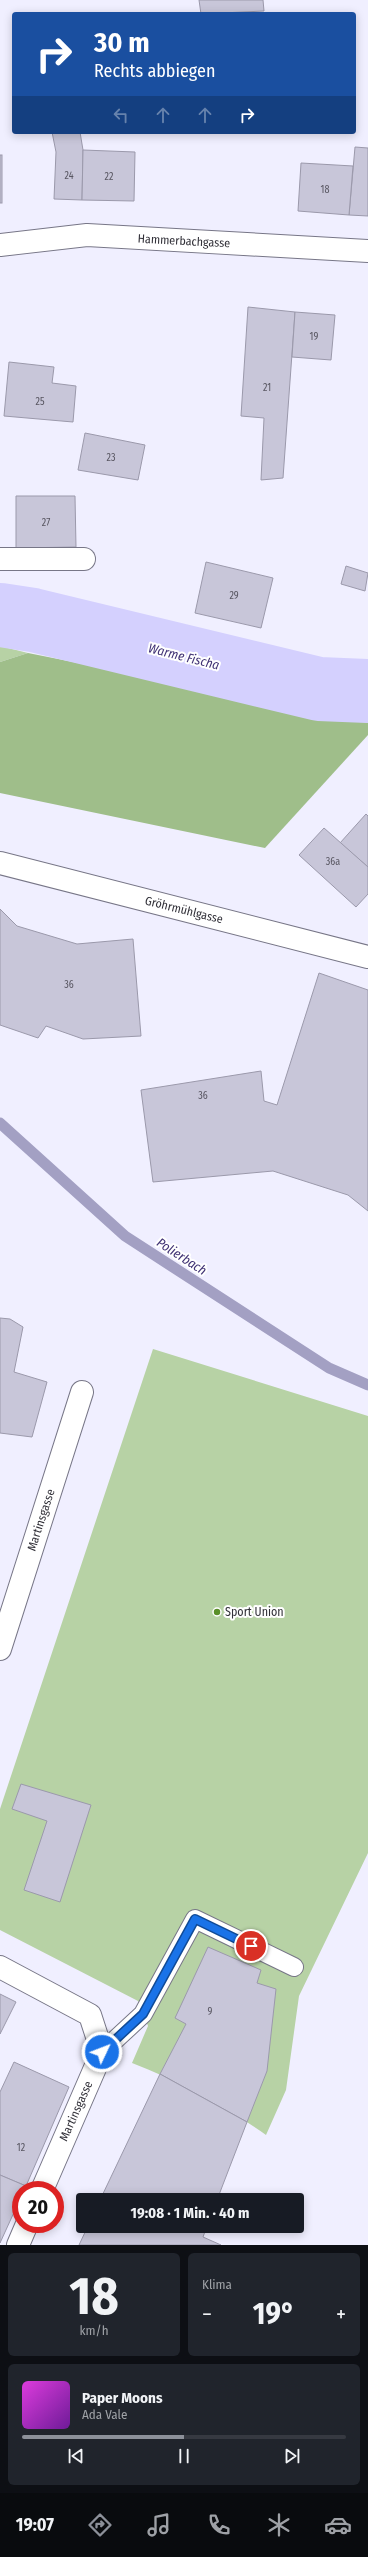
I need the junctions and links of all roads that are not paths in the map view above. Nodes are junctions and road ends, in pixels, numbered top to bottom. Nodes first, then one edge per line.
1 (0, 245) edge
2 (368, 251) edge
3 (0, 559) edge
4 (84, 559) dead end
5 (0, 863) edge
6 (368, 957) edge
7 (82, 1392) dead end
8 (0, 1648) edge
9 (0, 1967) edge
10 (294, 1967) dead end
11 (102, 2052) junction
12 (46, 2181) edge
13 (23, 2233) edge
14 (18, 2245) edge

1 - 2 street, Hammerbachgasse
3 - 4 street
5 - 6 street, Gröhrmühlgasse
7 - 8 street, Martinsgasse
9 - 11 street
10 - 11 lane
11 - 12 street, Martinsgasse
13 - 14 street

